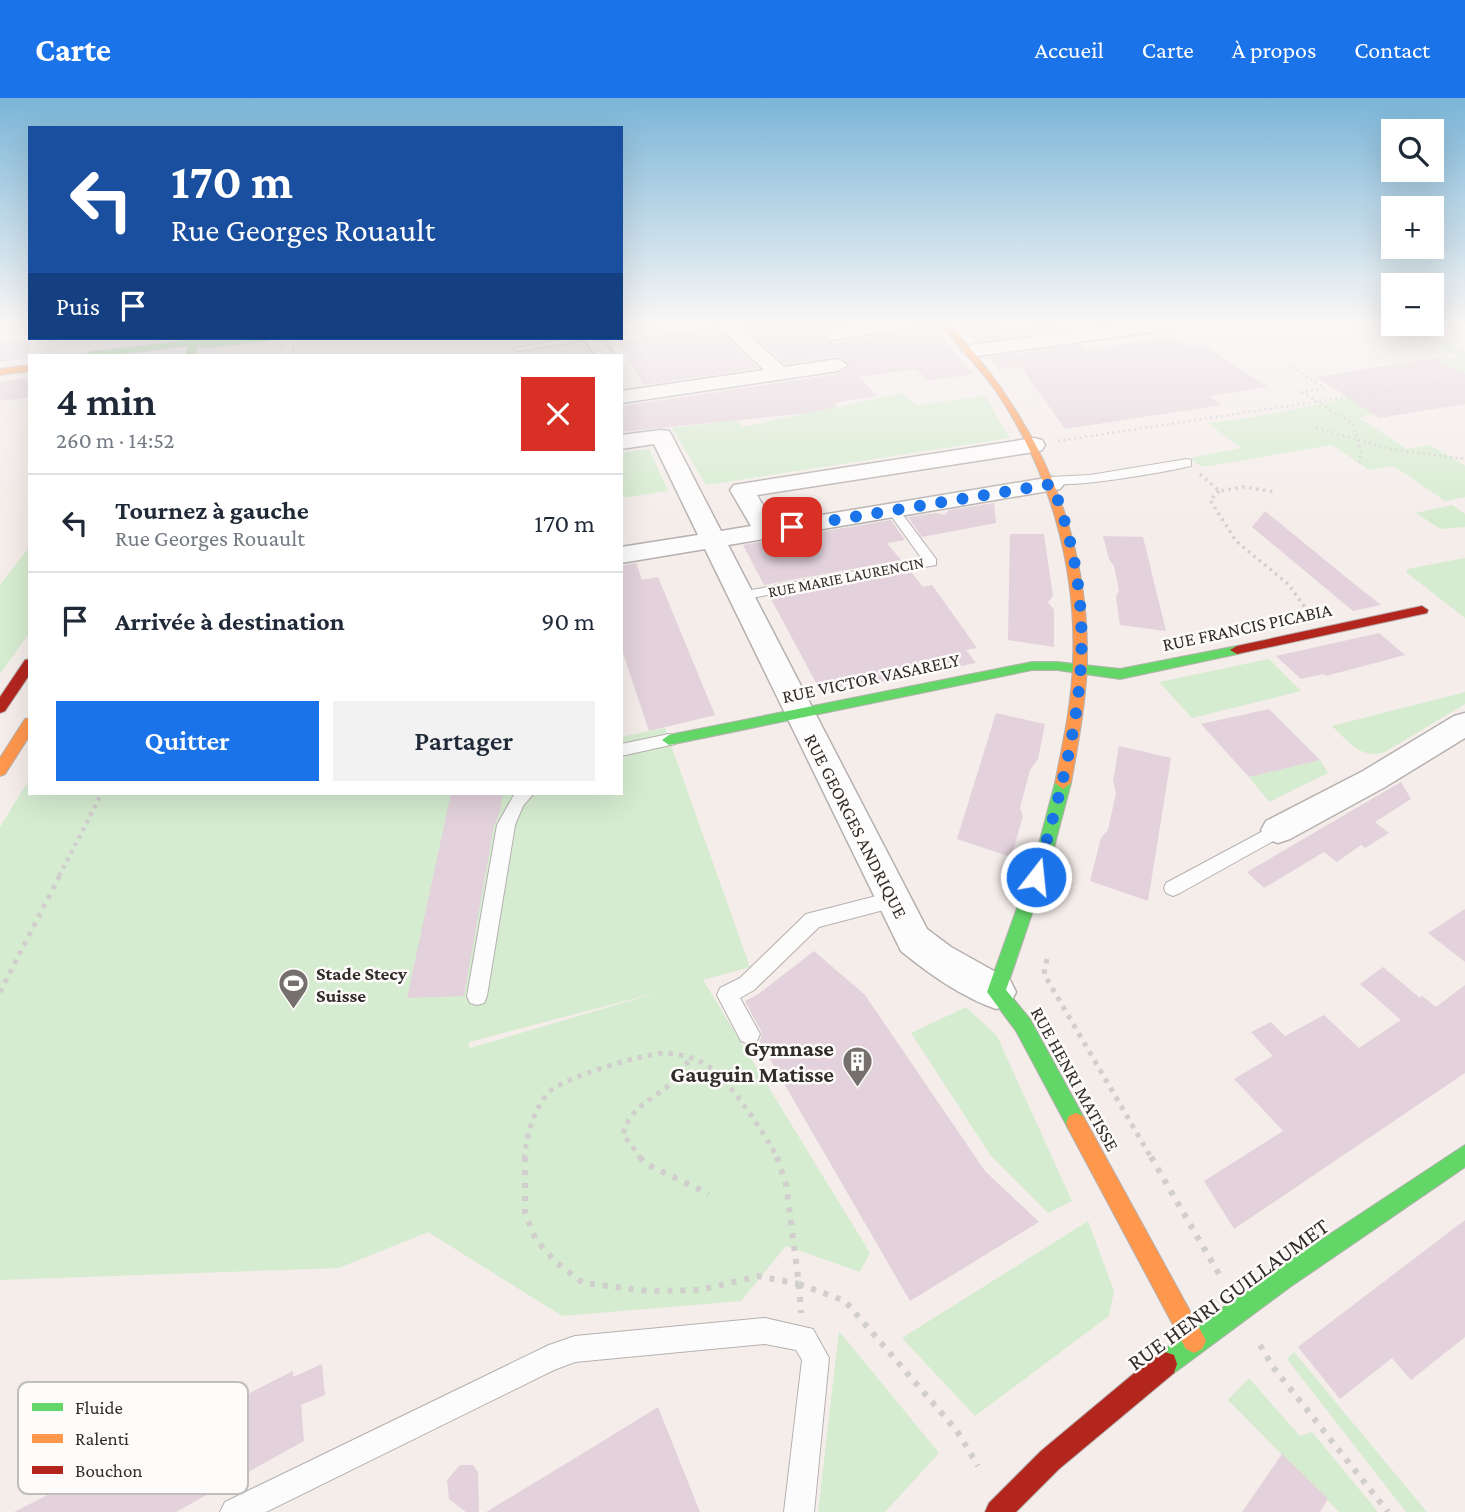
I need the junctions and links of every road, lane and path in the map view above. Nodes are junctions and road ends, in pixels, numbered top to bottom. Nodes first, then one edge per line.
1 (672, 390) edge
2 (1001, 390) edge
3 (1311, 390) edge
4 (1383, 390) edge
5 (628, 397) edge
6 (1318, 402) junction
7 (1316, 428) dead end
8 (1358, 439) junction
9 (623, 442) edge
10 (1043, 443) junction
11 (1465, 459) edge
12 (1187, 463) joint
13 (1359, 463) dead end
14 (1058, 482) junction
15 (1219, 491) junction
16 (1276, 492) dead end
17 (893, 510) junction
18 (766, 531) junction
19 (711, 540) junction
20 (623, 555) edge
21 (740, 596) junction
22 (1422, 610) dead end
23 (1323, 632) junction
24 (28, 666) edge
25 (1081, 670) junction
26 (0, 708) edge
27 (800, 714) junction
28 (1465, 724) edge
29 (28, 726) edge
30 (669, 740) joint
31 (623, 750) edge
32 (0, 770) edge
33 (101, 795) edge
34 (523, 795) edge
35 (1278, 830) joint
36 (1172, 888) dead end
37 (892, 900) junction
38 (1048, 954) dead end
39 (0, 992) edge
40 (996, 992) junction
41 (477, 996) dead end
42 (748, 1034) dead end
43 (690, 1057) junction
44 (1465, 1155) edge
45 (709, 1194) dead end
46 (799, 1284) junction
47 (1239, 1308) junction
48 (804, 1338) junction
49 (1194, 1341) junction
50 (1017, 1500) edge
51 (235, 1512) edge
52 (799, 1512) edge
53 (1388, 1512) edge

1 - 5 street
2 - 10 main road
3 - 6 path
4 - 6 path
6 - 8 path
6 - 10 path
7 - 8 path
8 - 11 path
8 - 13 path
9 - 19 street, RUE GEORGES ANDRIQUE
10 - 14 main road
10 - 14 path
10 - 18 street
12 - 14 lane
12 - 15 path
14 - 17 street
14 - 25 main road
15 - 16 path
15 - 23 path
17 - 18 street
17 - 21 lane, RUE MARIE LAURENCIN
18 - 19 street
19 - 20 street
19 - 21 street, RUE GEORGES ANDRIQUE
21 - 27 street, RUE GEORGES ANDRIQUE
22 - 23 main road, RUE FRANCIS PICABIA
23 - 25 main road, RUE FRANCIS PICABIA
24 - 26 main road
25 - 27 main road, RUE VICTOR VASARELY
25 - 40 main road
27 - 30 main road, RUE VICTOR VASARELY
27 - 37 street, RUE GEORGES ANDRIQUE
28 - 35 street
29 - 32 main road
30 - 31 lane
33 - 39 path
34 - 41 lane
35 - 36 lane
37 - 40 street, RUE GEORGES ANDRIQUE
37 - 42 lane
38 - 47 path
40 - 49 main road, RUE HENRI MATISSE
43 - 45 path
43 - 46 path
43 - 46 path
44 - 47 main road, RUE HENRI GUILLAUMET
46 - 48 path
46 - 50 path
47 - 49 main road, RUE HENRI GUILLAUMET
47 - 53 path
48 - 51 lane
48 - 52 lane
49 - 50 main road, RUE HENRI GUILLAUMET

